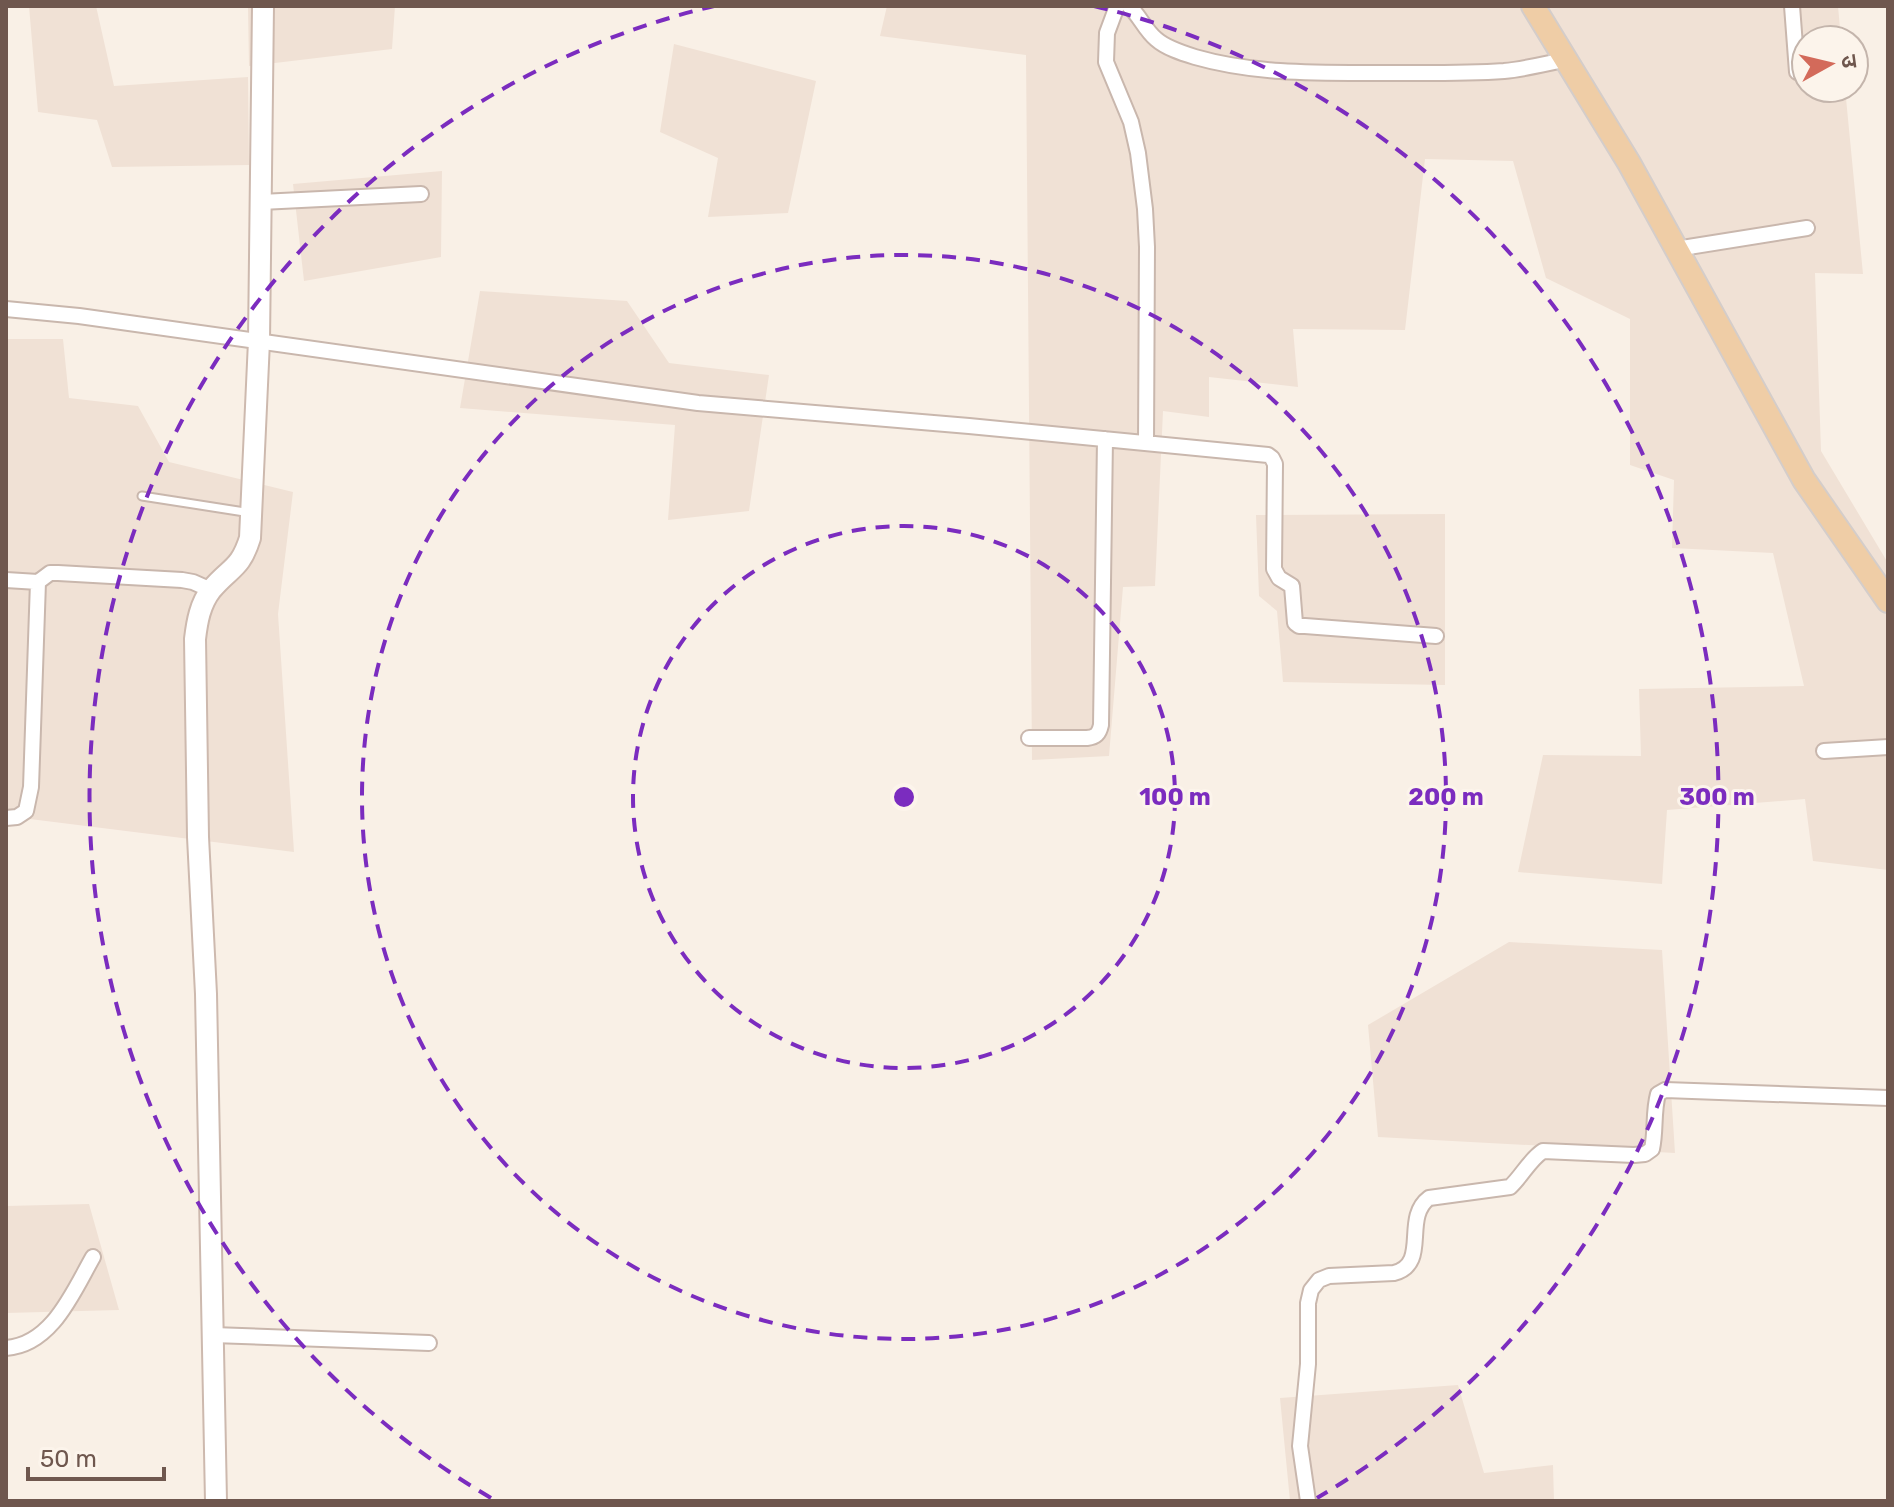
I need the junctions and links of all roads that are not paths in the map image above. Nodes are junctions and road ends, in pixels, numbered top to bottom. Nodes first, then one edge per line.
1 (263, 6) edge
2 (1117, 6) edge
3 (1129, 6) edge
4 (1533, 6) edge
5 (1564, 60) junction
6 (421, 194) dead end
7 (261, 202) junction
8 (1807, 228) dead end
9 (1676, 249) junction
10 (6, 309) edge
11 (259, 341) junction
12 (1105, 439) junction
13 (1146, 443) junction
14 (142, 496) dead end
15 (251, 513) junction
16 (6, 580) edge
17 (38, 582) junction
18 (211, 590) junction
19 (1888, 601) edge
20 (1436, 636) dead end
21 (1029, 738) dead end
22 (1888, 747) edge
23 (1824, 751) dead end
24 (6, 818) edge
25 (1888, 1098) edge
26 (93, 1257) dead end
27 (213, 1335) junction
28 (429, 1343) dead end
29 (6, 1348) edge
30 (216, 1501) edge
31 (1308, 1501) edge

1 - 7 street
2 - 13 street
3 - 5 street
4 - 5 main road
5 - 9 main road
6 - 7 street
7 - 11 street
8 - 9 street
9 - 19 main road
10 - 11 street
11 - 12 street
11 - 15 street
12 - 13 street
12 - 21 street
13 - 20 street
14 - 15 lane
15 - 18 street
16 - 17 street
17 - 18 street
17 - 24 street
18 - 27 street
22 - 23 street
25 - 31 street
26 - 29 street
27 - 28 street
27 - 30 street

